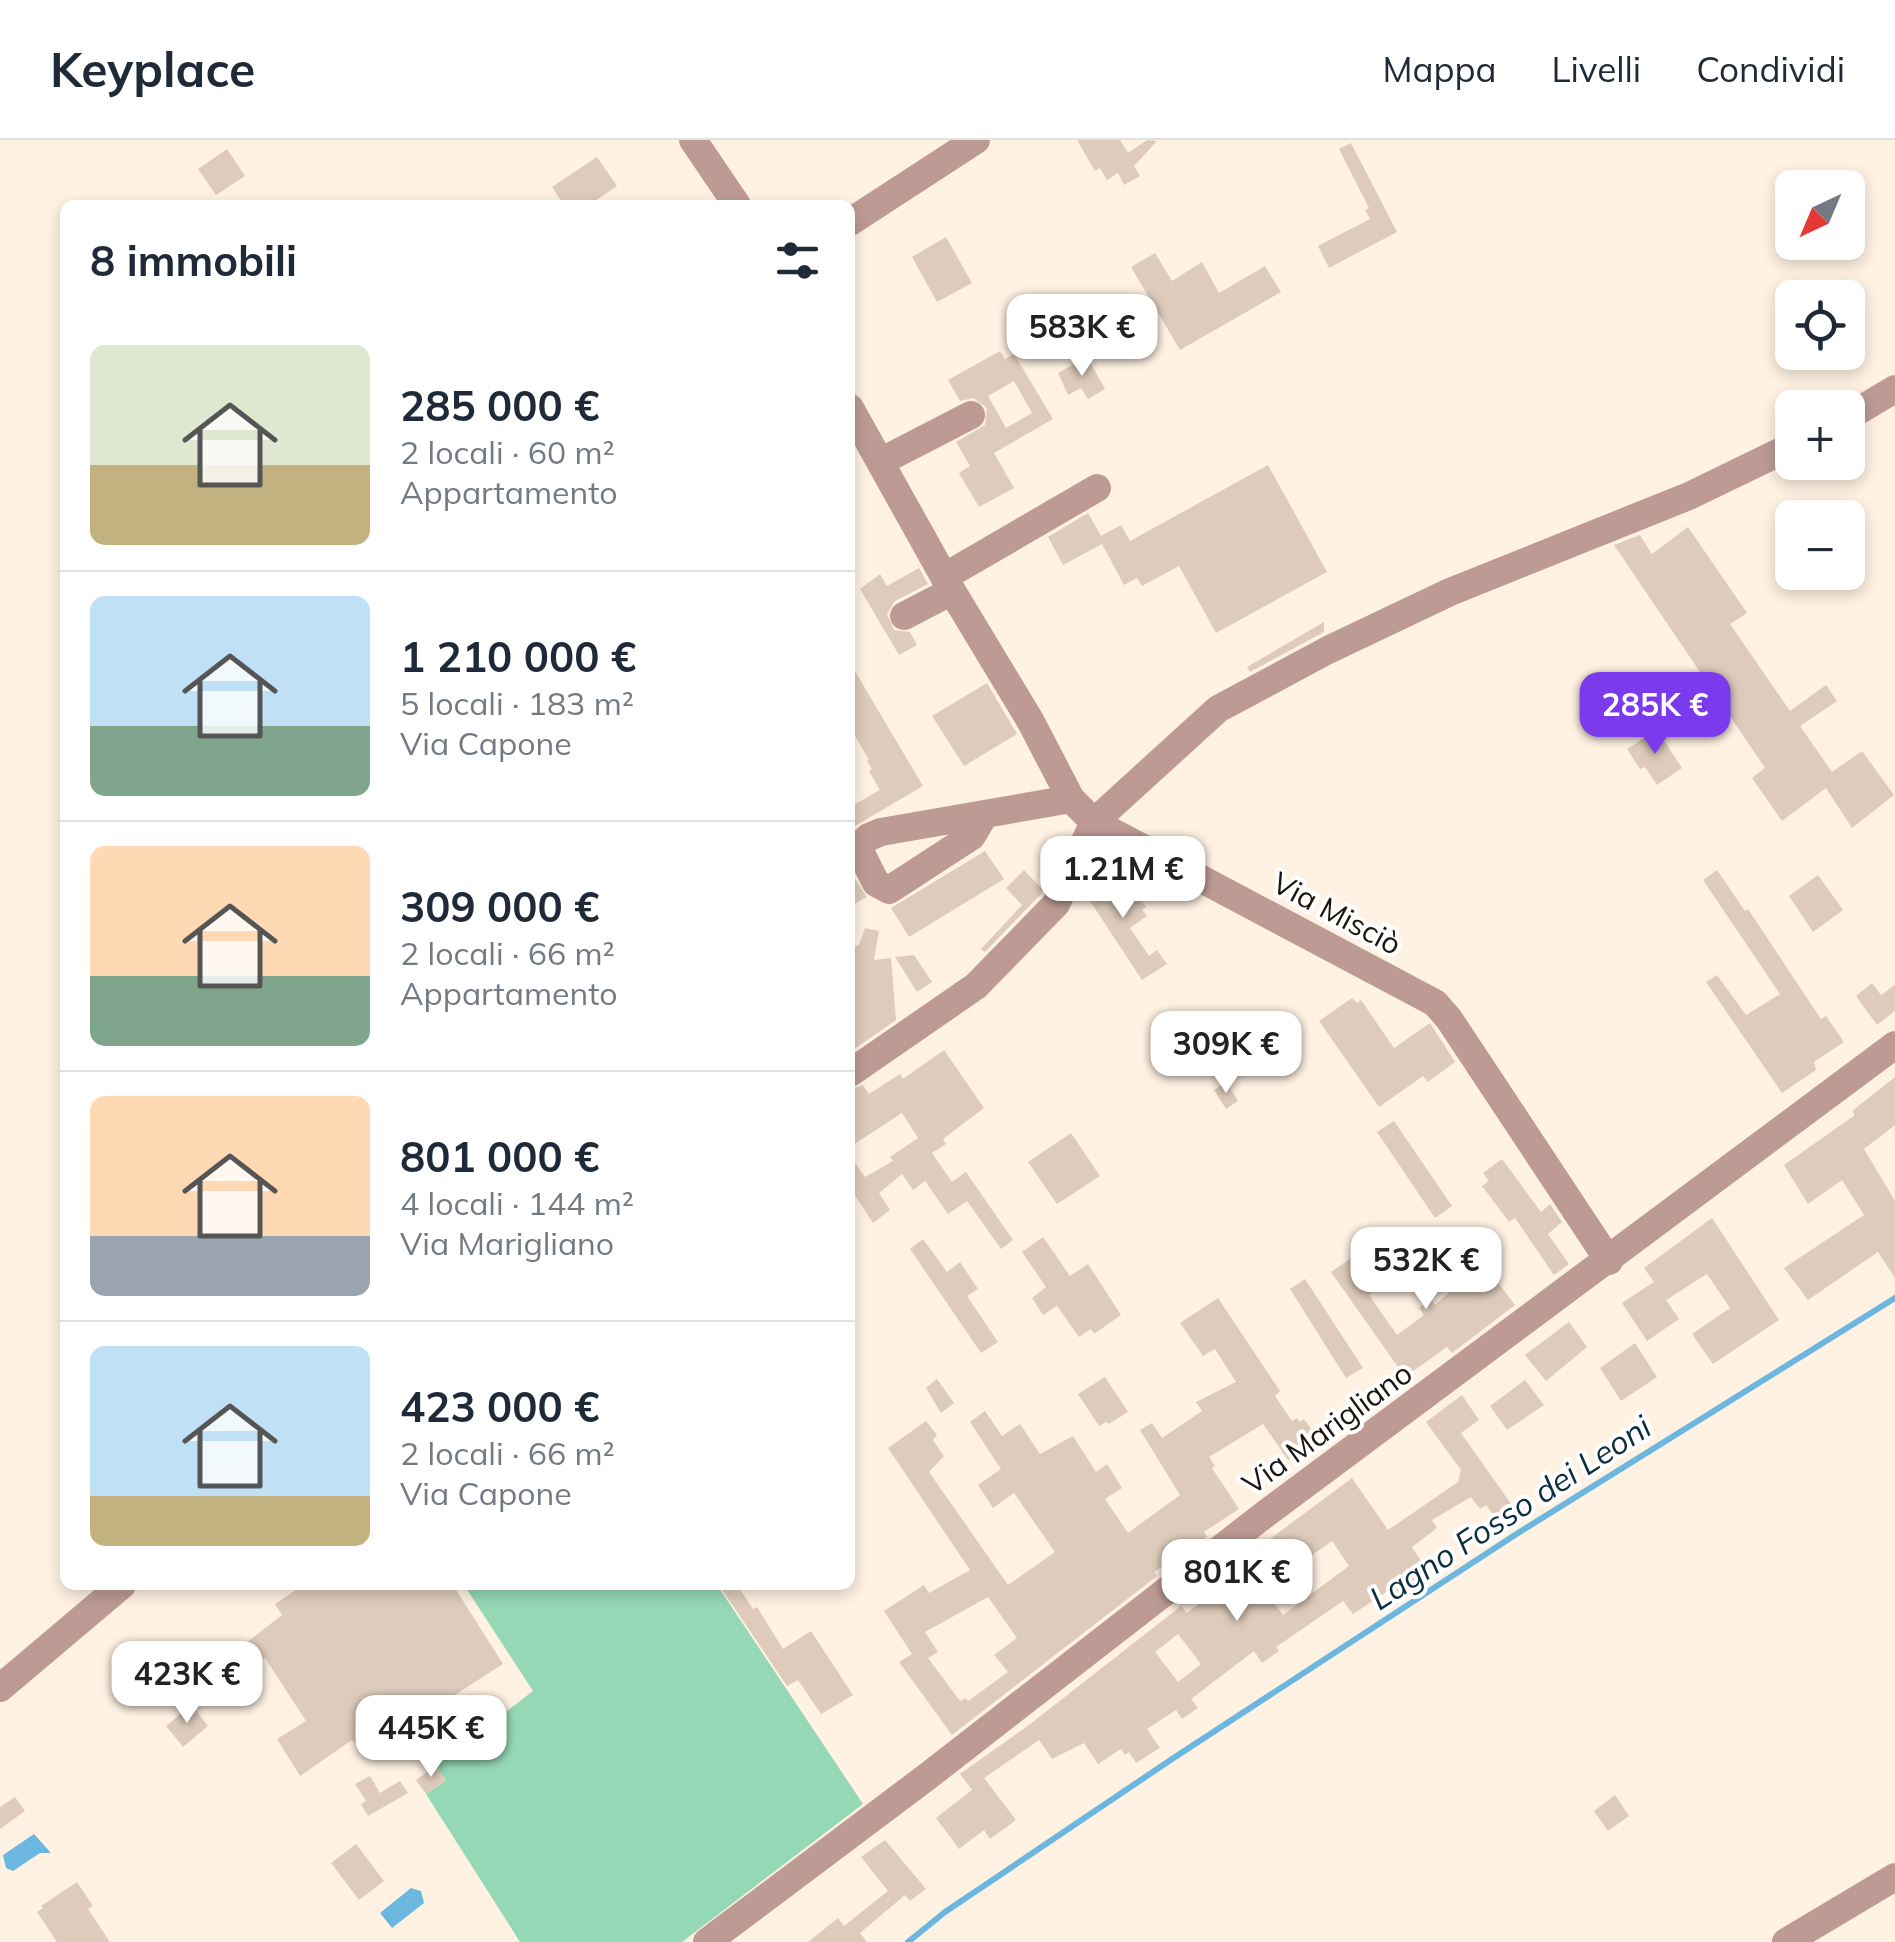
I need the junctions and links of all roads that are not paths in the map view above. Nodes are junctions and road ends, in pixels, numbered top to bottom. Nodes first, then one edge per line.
1 (693, 140) edge
2 (976, 140) edge
3 (734, 200) edge
4 (855, 219) edge
5 (1895, 390) edge
6 (1865, 407) edge
7 (972, 415) dead end
8 (855, 417) edge
9 (1775, 454) edge
10 (880, 462) junction
11 (1098, 488) dead end
12 (948, 584) junction
13 (904, 616) dead end
14 (1071, 799) junction
15 (985, 814) junction
16 (1094, 822) junction
17 (855, 850) edge
18 (855, 852) edge
19 (1895, 1046) edge
20 (855, 1070) edge
21 (1609, 1261) junction
22 (116, 1590) edge
23 (0, 1688) edge
24 (1895, 1877) edge
25 (707, 1942) edge
26 (1786, 1942) edge

1 - 3 street
2 - 4 street
5 - 6 street
7 - 10 street
8 - 10 street, Via Misciò
9 - 16 street
10 - 12 street, Via Misciò
11 - 12 street
12 - 13 street
12 - 14 street, Via Misciò
14 - 15 street
14 - 16 street, Via Misciò
15 - 17 street
15 - 18 street
16 - 20 street
16 - 21 street, Via Misciò
19 - 21 street, Via Marigliano
21 - 25 street, Via Marigliano
22 - 23 street
24 - 26 street

